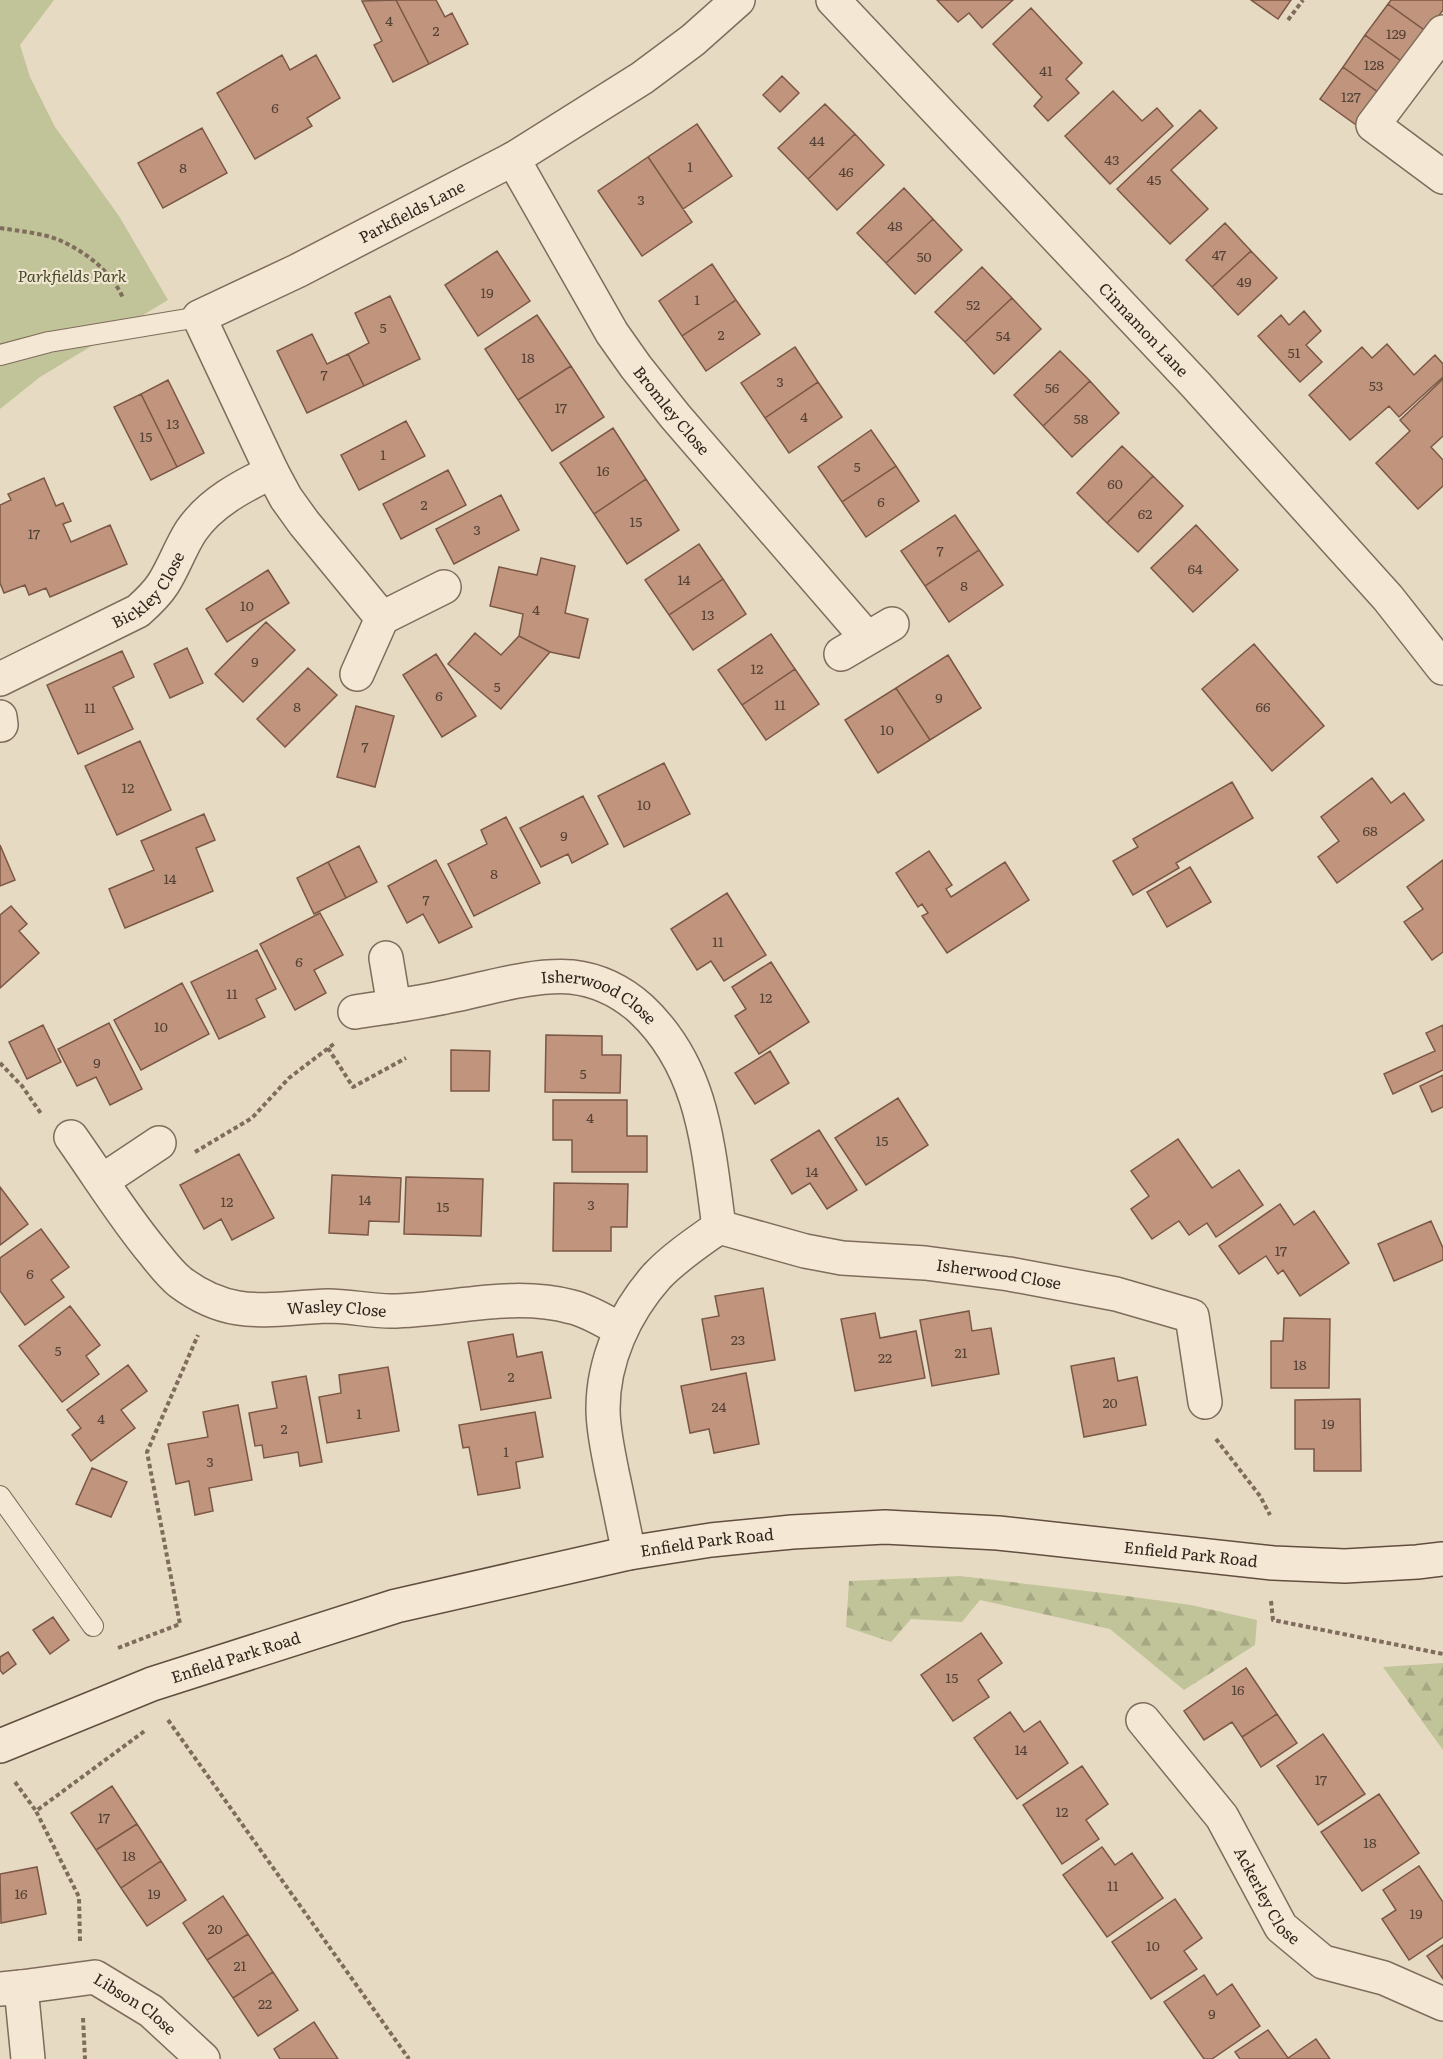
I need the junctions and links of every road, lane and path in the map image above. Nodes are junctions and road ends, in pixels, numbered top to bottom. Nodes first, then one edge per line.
1 (738, 0) edge
2 (833, 0) edge
3 (1303, 0) edge
4 (1288, 20) dead end
5 (1443, 32) edge
6 (513, 159) junction
7 (1443, 177) edge
8 (0, 228) edge
9 (199, 317) junction
10 (133, 328) junction
11 (0, 355) edge
12 (272, 472) junction
13 (444, 587) dead end
14 (382, 618) junction
15 (867, 639) dead end
16 (1443, 668) edge
17 (357, 674) dead end
18 (0, 680) edge
19 (386, 958) dead end
20 (394, 1006) junction
21 (355, 1012) joint
22 (328, 1048) junction
23 (406, 1058) dead end
24 (0, 1063) edge
25 (71, 1137) joint
26 (159, 1143) joint
27 (102, 1181) junction
28 (719, 1227) junction
29 (213, 1301) junction
30 (621, 1330) junction
31 (1205, 1402) joint
32 (0, 1496) edge
33 (1270, 1515) dead end
34 (629, 1554) junction
35 (1443, 1559) edge
36 (1270, 1600) dead end
37 (93, 1626) dead end
38 (135, 1642) dead end
39 (1443, 1654) edge
40 (164, 1716) dead end
41 (1143, 1720) dead end
42 (151, 1726) dead end
43 (0, 1746) edge
44 (14, 1780) dead end
45 (36, 1811) junction
46 (81, 1979) junction
47 (11, 1988) edge
48 (1443, 2004) edge
49 (28, 2059) edge
50 (85, 2059) edge
51 (203, 2059) edge
52 (409, 2059) edge

1 - 6 street, Parkfields Lane
2 - 16 street, Cinnamon Lane
3 - 4 path
5 - 7 street
6 - 9 street, Parkfields Lane
6 - 15 street, Bromley Close
8 - 10 path
9 - 10 lane, Parkfields Lane
9 - 12 street
10 - 11 lane, Parkfields Lane
12 - 14 street
12 - 18 street, Bickley Close
13 - 14 street
14 - 17 street
19 - 20 street
20 - 21 street, Isherwood Close
20 - 28 street, Isherwood Close
21 - 22 path
22 - 23 path
22 - 26 path
24 - 25 path
25 - 27 street, Wasley Close
26 - 27 street
27 - 29 street, Wasley Close
28 - 30 street
28 - 31 street, Isherwood Close
29 - 30 street, Wasley Close
29 - 38 path
30 - 34 street
31 - 33 path
32 - 37 lane
34 - 35 street, Enfield Park Road
34 - 43 street, Enfield Park Road
36 - 39 path
40 - 52 path
41 - 48 street, Ackerley Close
42 - 45 path
44 - 45 path
45 - 46 path
46 - 47 street, Libson Close
46 - 50 path
46 - 51 street, Libson Close
47 - 49 street, Libson Close

